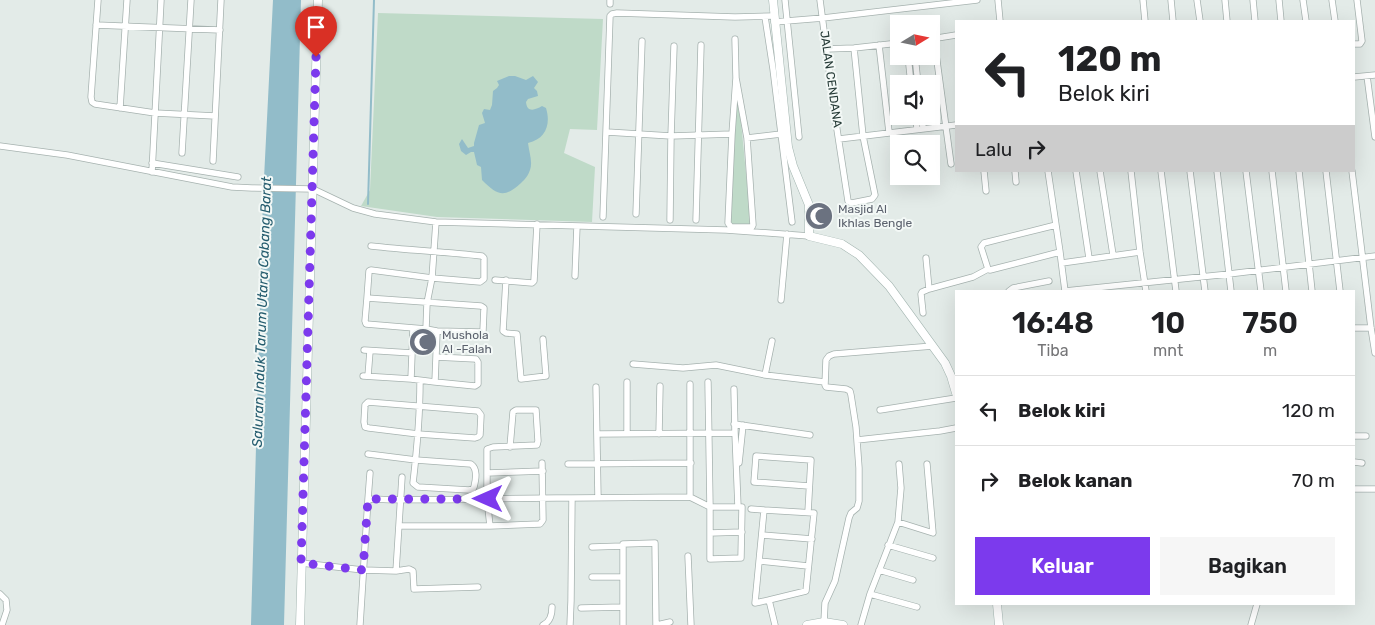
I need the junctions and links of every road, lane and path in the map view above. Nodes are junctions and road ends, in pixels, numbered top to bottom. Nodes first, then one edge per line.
1 (98, 0) edge
2 (127, 0) edge
3 (161, 0) edge
4 (191, 0) edge
5 (221, 0) edge
6 (318, 0) edge
7 (773, 0) edge
8 (785, 0) edge
9 (820, 0) edge
10 (977, 0) edge
11 (998, 0) edge
12 (1143, 0) edge
13 (1171, 0) edge
14 (1197, 0) edge
15 (1225, 0) edge
16 (1253, 0) edge
17 (1279, 0) edge
18 (1303, 0) edge
19 (1332, 0) edge
20 (1357, 0) edge
21 (771, 18) junction
22 (823, 18) junction
23 (1000, 20) edge
24 (1145, 20) edge
25 (1174, 20) edge
26 (1200, 20) edge
27 (1228, 20) edge
28 (1255, 20) edge
29 (1281, 20) edge
30 (1306, 20) edge
31 (1334, 20) edge
32 (787, 21) junction
33 (96, 24) junction
34 (126, 26) junction
35 (160, 28) junction
36 (189, 29) junction
37 (220, 30) junction
38 (955, 35) edge
39 (940, 38) edge
40 (735, 39) dead end
41 (642, 41) dead end
42 (890, 44) edge
43 (1355, 44) edge
44 (701, 45) dead end
45 (879, 45) junction
46 (674, 46) dead end
47 (854, 48) junction
48 (826, 49) junction
49 (936, 65) edge
50 (1375, 75) edge
51 (1367, 76) junction
52 (1355, 77) edge
53 (736, 78) junction
54 (120, 108) junction
55 (155, 113) junction
56 (184, 115) junction
57 (215, 116) junction
58 (919, 125) edge
59 (921, 125) edge
60 (955, 125) edge
61 (945, 127) junction
62 (920, 129) junction
63 (607, 132) junction
64 (889, 132) junction
65 (638, 134) junction
66 (732, 134) junction
67 (781, 134) junction
68 (671, 136) junction
69 (698, 136) junction
70 (863, 136) junction
71 (799, 137) dead end
72 (1375, 137) edge
73 (747, 138) junction
74 (839, 139) junction
75 (0, 146) edge
76 (182, 153) dead end
77 (213, 160) dead end
78 (152, 163) junction
79 (951, 164) dead end
80 (152, 172) junction
81 (984, 172) edge
82 (1015, 172) edge
83 (1048, 172) edge
84 (1076, 172) edge
85 (1100, 172) edge
86 (1131, 172) edge
87 (1161, 172) edge
88 (1190, 172) edge
89 (1217, 172) edge
90 (1246, 172) edge
91 (1272, 172) edge
92 (1299, 172) edge
93 (1326, 172) edge
94 (1352, 172) edge
95 (238, 177) dead end
96 (1016, 182) dead end
97 (313, 188) junction
98 (986, 191) dead end
99 (636, 214) dead end
100 (603, 217) dead end
101 (670, 220) dead end
102 (696, 220) dead end
103 (436, 222) junction
104 (792, 222) dead end
105 (537, 224) junction
106 (1056, 225) junction
107 (577, 226) junction
108 (787, 234) junction
109 (809, 236) junction
110 (370, 246) dead end
111 (433, 251) junction
112 (1060, 252) junction
113 (1140, 252) junction
114 (1113, 255) junction
115 (1375, 256) edge
116 (1362, 257) junction
117 (926, 258) dead end
118 (1089, 258) junction
119 (1337, 261) junction
120 (1062, 263) junction
121 (1310, 264) junction
122 (1283, 268) junction
123 (988, 269) junction
124 (1258, 270) junction
125 (1229, 274) junction
126 (575, 276) dead end
127 (1203, 276) junction
128 (432, 278) junction
129 (1175, 279) junction
130 (495, 280) dead end
131 (506, 280) junction
132 (1049, 281) dead end
133 (1145, 282) junction
134 (1036, 284) junction
135 (929, 289) junction
136 (1010, 290) edge
137 (1038, 290) edge
138 (1065, 290) edge
139 (1074, 290) edge
140 (1146, 290) edge
141 (1176, 290) edge
142 (1205, 290) edge
143 (1231, 290) edge
144 (1261, 290) edge
145 (1286, 290) edge
146 (1312, 290) edge
147 (1340, 290) edge
148 (368, 298) junction
149 (781, 300) dead end
150 (427, 303) junction
151 (923, 313) dead end
152 (413, 328) junction
153 (1355, 328) edge
154 (1371, 328) junction
155 (426, 329) junction
156 (437, 331) junction
157 (543, 339) dead end
158 (772, 341) dead end
159 (933, 346) junction
160 (1375, 353) edge
161 (412, 354) junction
162 (436, 357) junction
163 (633, 364) dead end
164 (765, 375) junction
165 (411, 379) junction
166 (420, 381) junction
167 (435, 382) junction
168 (627, 382) dead end
169 (708, 382) dead end
170 (825, 382) junction
171 (690, 384) dead end
172 (660, 386) dead end
173 (596, 387) dead end
174 (734, 389) dead end
175 (955, 390) edge
176 (955, 398) edge
177 (420, 406) junction
178 (880, 410) dead end
179 (734, 424) junction
180 (743, 425) junction
181 (955, 428) edge
182 (708, 432) junction
183 (735, 432) junction
184 (418, 434) junction
185 (597, 434) junction
186 (627, 434) junction
187 (659, 434) junction
188 (690, 434) junction
189 (810, 435) dead end
190 (1355, 436) edge
191 (1366, 436) dead end
192 (857, 440) junction
193 (510, 447) junction
194 (368, 454) dead end
195 (416, 460) junction
196 (1355, 462) edge
197 (542, 463) dead end
198 (691, 463) junction
199 (1362, 463) dead end
200 (568, 464) dead end
201 (598, 464) junction
202 (900, 464) dead end
203 (928, 464) dead end
204 (543, 471) junction
205 (370, 473) dead end
206 (487, 473) junction
207 (402, 477) dead end
208 (736, 485) junction
209 (809, 486) junction
210 (1355, 489) edge
211 (1375, 489) edge
212 (690, 497) junction
213 (543, 498) junction
214 (572, 498) junction
215 (598, 498) junction
216 (368, 499) junction
217 (488, 499) junction
218 (400, 500) junction
219 (710, 507) junction
220 (738, 507) junction
221 (751, 509) dead end
222 (764, 510) junction
223 (808, 512) junction
224 (898, 522) junction
225 (399, 526) junction
226 (490, 526) junction
227 (742, 532) junction
228 (710, 533) junction
229 (762, 535) junction
230 (812, 539) junction
231 (888, 545) junction
232 (623, 546) junction
233 (592, 547) dead end
234 (688, 556) dead end
235 (933, 558) dead end
236 (759, 561) junction
237 (301, 563) junction
238 (808, 566) junction
239 (363, 570) junction
240 (879, 570) junction
241 (396, 571) junction
242 (592, 577) dead end
243 (623, 577) junction
244 (913, 580) dead end
245 (478, 587) dead end
246 (0, 594) edge
247 (870, 594) junction
248 (770, 600) junction
249 (997, 605) edge
250 (1257, 605) edge
251 (552, 607) dead end
252 (623, 607) junction
253 (917, 607) dead end
254 (581, 608) dead end
255 (670, 622) dead end
256 (824, 622) junction
257 (2, 625) edge
258 (300, 625) edge
259 (360, 625) edge
260 (543, 625) edge
261 (570, 625) edge
262 (623, 625) edge
263 (656, 625) edge
264 (691, 625) edge
265 (776, 625) edge
266 (807, 625) edge
267 (843, 625) edge
268 (861, 625) edge
269 (999, 625) edge
270 (1251, 625) edge

1 - 33 street
2 - 34 street
3 - 35 street
4 - 36 street
5 - 37 street
6 - 97 street
7 - 21 street
8 - 32 street
9 - 22 street, JALAN CENDANA
10 - 22 street
11 - 23 street
12 - 24 street
13 - 25 street
14 - 26 street
15 - 27 street
16 - 28 street
17 - 29 street
18 - 30 street
19 - 31 street
20 - 43 street
21 - 32 street
21 - 63 street
21 - 67 street
21 - 109 street
22 - 32 street
22 - 48 street, JALAN CENDANA
32 - 71 street
33 - 34 street
33 - 54 street
34 - 35 street
34 - 54 street
35 - 36 street
35 - 55 street
36 - 37 street
36 - 56 street
37 - 57 street
38 - 39 street
40 - 53 street
41 - 65 street
42 - 45 street
44 - 69 street
45 - 47 street
45 - 64 street
46 - 68 street
47 - 48 street
47 - 70 street
48 - 74 street, JALAN CENDANA
49 - 61 street
50 - 51 street
51 - 52 street
51 - 72 street
53 - 66 street
53 - 73 street
54 - 55 street
55 - 56 street
55 - 78 street
56 - 57 street
56 - 76 street
57 - 77 street
58 - 62 street
59 - 62 street
60 - 61 street
61 - 62 street
61 - 79 street
62 - 64 street
63 - 65 street
63 - 100 street
64 - 70 street
65 - 68 street
65 - 99 street
66 - 69 street
66 - 73 street
67 - 73 street
67 - 104 street
68 - 69 street
68 - 101 street
69 - 102 street
70 - 74 street
70 - 74 street, JALAN CENDANA
75 - 80 street
78 - 80 street
78 - 95 street
80 - 97 street
81 - 98 street
82 - 96 street
83 - 106 street
84 - 118 street
85 - 114 street
86 - 113 street
87 - 129 street
88 - 127 street
89 - 125 street
90 - 124 street
91 - 122 street
92 - 121 street
93 - 119 street
94 - 116 street
97 - 103 street
97 - 237 street
103 - 105 street
103 - 111 street
105 - 107 street
105 - 131 street
106 - 112 street
106 - 123 street
107 - 108 street
107 - 126 street
108 - 109 street
108 - 149 street
109 - 159 street
110 - 111 street
111 - 128 street
111 - 128 street
112 - 120 street
112 - 123 street
113 - 114 street
113 - 133 street
114 - 118 street
115 - 116 street
116 - 119 street
116 - 154 street
117 - 135 street
118 - 120 street
119 - 121 street
119 - 147 street
120 - 138 street
121 - 122 street
121 - 146 street
122 - 124 street
122 - 145 street
123 - 135 street
124 - 125 street
124 - 144 street
125 - 127 street
125 - 143 street
127 - 129 street
127 - 142 street
128 - 148 street
128 - 150 street
129 - 133 street
129 - 141 street
130 - 131 street
131 - 157 street
132 - 134 street
133 - 139 street
133 - 140 street
134 - 136 street
134 - 137 street
135 - 151 street
148 - 150 street
148 - 152 street
150 - 155 street
150 - 156 street
152 - 155 street
152 - 161 street
153 - 154 street
154 - 160 street
155 - 156 street
156 - 162 street
158 - 164 street
159 - 170 street
159 - 175 street
161 - 165 street
161 - 165 street
162 - 167 street
162 - 167 street
163 - 164 street
164 - 170 street
165 - 166 street
166 - 167 street
166 - 177 street
168 - 186 street
169 - 182 street
170 - 192 street
171 - 188 street
172 - 187 street
173 - 185 street
174 - 179 street
176 - 178 street
177 - 184 street
177 - 184 street
177 - 184 street
179 - 180 street
179 - 183 street
180 - 189 street
180 - 208 street
181 - 192 street
182 - 183 street
182 - 188 street
182 - 219 street
183 - 208 street
184 - 195 street
185 - 186 street
185 - 201 street
186 - 187 street
187 - 188 street
188 - 198 street
190 - 191 street
192 - 256 street
193 - 193 street
193 - 206 street
194 - 195 street
195 - 195 street
196 - 199 street
197 - 204 street
198 - 201 street
198 - 212 street
200 - 201 street
201 - 215 street
202 - 224 street
203 - 224 street
204 - 206 street
204 - 213 street
205 - 216 street
206 - 217 street
207 - 218 street
208 - 220 street
209 - 209 street
209 - 223 street
210 - 211 street
212 - 215 street
212 - 219 street
213 - 214 street
213 - 217 street
213 - 226 street
214 - 215 street
214 - 261 street
216 - 218 street
216 - 239 street
217 - 218 street
217 - 226 street
218 - 225 street
219 - 220 street
219 - 228 street
220 - 227 street
221 - 222 street
222 - 223 street
222 - 229 street
223 - 230 street
224 - 231 street
225 - 226 street
225 - 241 street
227 - 228 street
227 - 228 street
229 - 230 street
229 - 236 street
230 - 238 street
231 - 235 street
231 - 240 street
232 - 233 street
232 - 243 street
232 - 263 street
234 - 264 street
236 - 238 street
236 - 248 street
237 - 239 street
237 - 258 street
238 - 248 street
239 - 241 street
239 - 259 street
240 - 244 street
240 - 247 street
241 - 245 street
242 - 243 street
243 - 252 street
246 - 257 street
247 - 253 street
247 - 268 street
248 - 265 street
249 - 269 street
250 - 270 street
251 - 260 street
252 - 254 street
252 - 262 street
255 - 263 street
256 - 266 street
256 - 267 street

